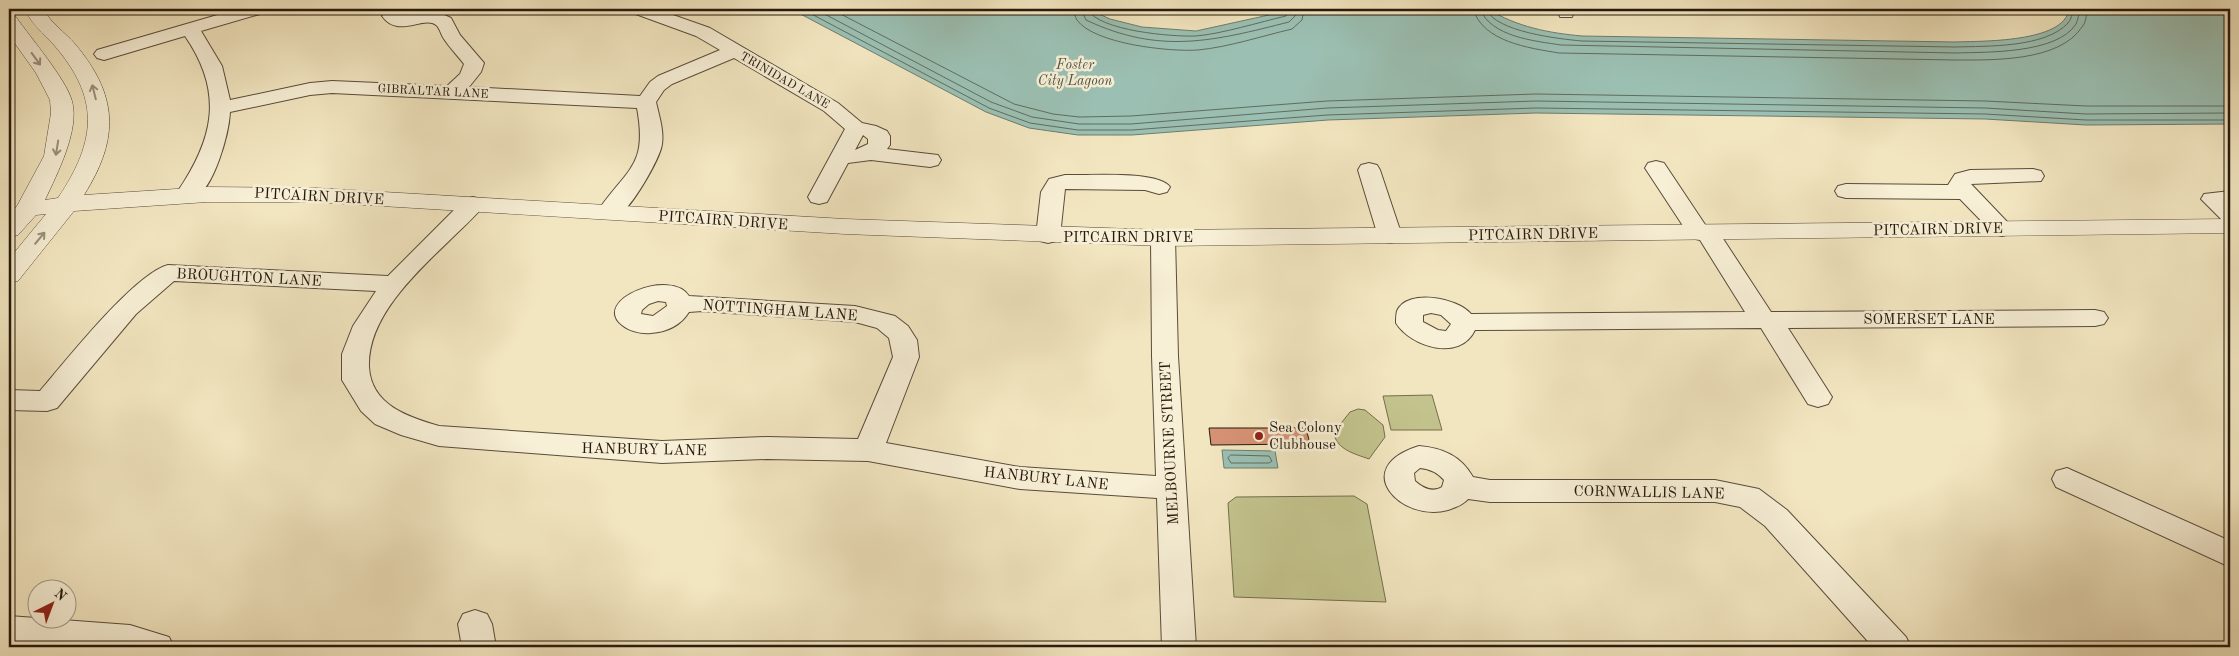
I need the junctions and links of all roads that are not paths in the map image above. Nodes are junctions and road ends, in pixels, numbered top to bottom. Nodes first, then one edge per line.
1 (35, 9) edge
2 (257, 9) edge
3 (398, 9) edge
4 (640, 9) edge
5 (431, 12) edge
6 (9, 21) edge
7 (190, 29) junction
8 (735, 51) junction
9 (104, 54) dead end
10 (452, 93) junction
11 (646, 102) junction
12 (221, 108) junction
13 (856, 128) junction
14 (869, 153) junction
15 (840, 158) junction
16 (930, 160) dead end
17 (1656, 168) dead end
18 (1369, 170) dead end
19 (2033, 176) dead end
20 (1159, 187) dead end
21 (1846, 191) dead end
22 (1965, 192) junction
23 (187, 194) junction
24 (819, 197) dead end
25 (2230, 198) edge
26 (69, 204) junction
27 (473, 204) junction
28 (18, 211) edge
29 (609, 212) junction
30 (2230, 215) edge
31 (2230, 226) edge
32 (2002, 228) junction
33 (9, 230) edge
34 (1703, 233) junction
35 (1048, 236) junction
36 (1390, 236) junction
37 (1163, 238) junction
38 (9, 275) edge
39 (395, 284) junction
40 (680, 304) dead end
41 (2095, 318) dead end
42 (1767, 321) junction
43 (1462, 322) dead end
44 (1818, 397) dead end
45 (9, 400) edge
46 (868, 450) junction
47 (2067, 479) dead end
48 (1459, 486) dead end
49 (1172, 488) junction
50 (2230, 555) edge
51 (10, 631) edge
52 (157, 647) edge
53 (1179, 647) edge
54 (1894, 647) edge

26 -> 1 street
2 - 7 street
3 - 5 street
4 - 8 street, TRINIDAD LANE
5 - 10 street
6 -> 28 street
7 - 9 street
7 - 12 street
8 - 11 street
8 - 13 street, TRINIDAD LANE
10 - 11 street, GIBRALTAR LANE
10 - 12 street, GIBRALTAR LANE
11 - 29 street
12 - 23 street
13 - 14 street
13 - 15 street
14 - 15 street
14 - 16 street
15 - 24 street
17 - 34 street
18 - 36 street
19 - 22 street
20 - 35 street
21 - 22 street
22 - 32 street
23 - 26 street, PITCAIRN DRIVE
23 - 27 street, PITCAIRN DRIVE
25 - 30 street
26 - 28 street, PITCAIRN DRIVE
38 -> 26 street
27 - 29 street, PITCAIRN DRIVE
27 - 39 street, HANBURY LANE
28 - 33 street
29 - 35 street, PITCAIRN DRIVE
31 - 32 street, PITCAIRN DRIVE
32 - 34 street, PITCAIRN DRIVE
34 - 36 street, PITCAIRN DRIVE
34 - 42 street
35 - 37 street, PITCAIRN DRIVE
36 - 37 street, PITCAIRN DRIVE
37 - 49 street, MELBOURNE STREET
39 - 45 street, BROUGHTON LANE
39 - 46 street, HANBURY LANE
40 - 46 street, NOTTINGHAM LANE
41 - 42 street, SOMERSET LANE
42 - 43 street, SOMERSET LANE
42 - 44 street
46 - 49 street, HANBURY LANE
47 - 50 street
48 - 54 street, CORNWALLIS LANE
49 - 53 street, MELBOURNE STREET
51 - 52 street

